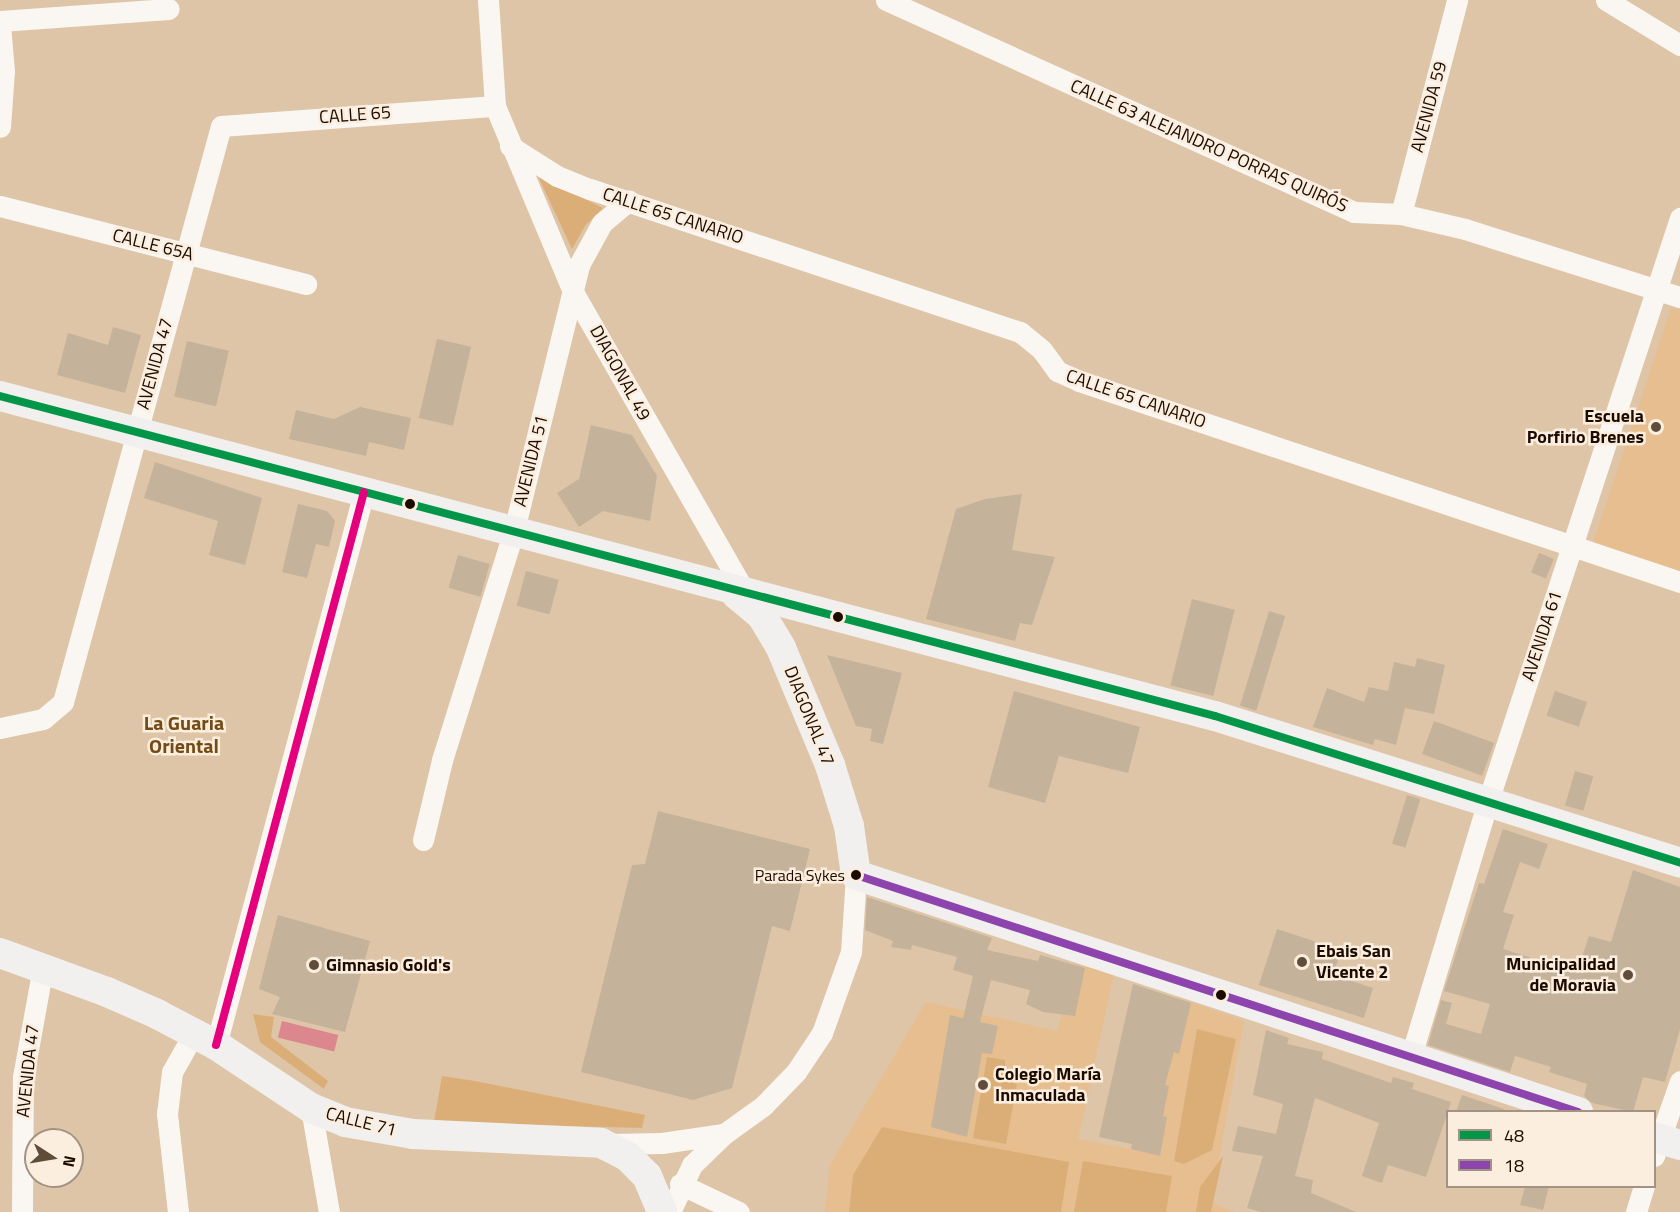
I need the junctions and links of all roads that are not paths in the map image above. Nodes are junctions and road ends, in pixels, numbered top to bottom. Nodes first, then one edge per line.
1 (488, 0) edge
2 (886, 0) edge
3 (1457, 0) edge
4 (1606, 0) edge
5 (169, 9) dead end
6 (0, 23) edge
7 (1680, 45) edge
8 (495, 106) junction
9 (0, 127) edge
10 (218, 130) joint
11 (510, 146) junction
12 (629, 200) junction
13 (0, 206) edge
14 (1401, 214) junction
15 (1680, 218) edge
16 (185, 253) junction
17 (306, 284) dead end
18 (1656, 290) junction
19 (573, 292) junction
20 (1680, 297) edge
21 (0, 396) edge
22 (136, 432) junction
23 (364, 492) junction
24 (514, 530) junction
25 (1571, 546) junction
26 (1680, 582) edge
27 (731, 588) junction
28 (813, 611) junction
29 (782, 648) junction
30 (0, 728) edge
31 (1488, 801) junction
32 (423, 840) dead end
33 (1680, 863) edge
34 (856, 875) junction
35 (0, 953) edge
36 (43, 967) junction
37 (205, 1039) junction
38 (1412, 1056) junction
39 (1680, 1082) edge
40 (311, 1108) junction
41 (1572, 1110) edge
42 (724, 1134) junction
43 (601, 1143) junction
44 (1662, 1144) edge
45 (680, 1184) junction
46 (1643, 1188) edge
47 (22, 1212) edge
48 (178, 1212) edge
49 (329, 1212) edge
50 (662, 1212) edge
51 (670, 1212) edge
52 (739, 1212) edge
53 (1636, 1212) edge

1 - 8 street, DIAGONAL 49
2 - 14 street, CALLE 63 ALEJANDRO PORRAS QUIRÓS
3 - 14 street, AVENIDA 59
4 - 7 street
5 - 6 street
6 - 9 street
8 - 10 street, CALLE 65
8 - 11 street, DIAGONAL 49
10 - 16 street, AVENIDA 47
11 - 12 street, CALLE 65 CANARIO
11 - 19 street, DIAGONAL 49
12 - 19 street, AVENIDA 51
12 - 25 street, CALLE 65 CANARIO
13 - 16 street, CALLE 65A
14 - 18 street, CALLE 63 ALEJANDRO PORRAS QUIRÓS
15 - 18 street, AVENIDA 61
16 - 17 street, CALLE 65A
16 - 22 street, AVENIDA 47
18 - 20 street, CALLE 63 ALEJANDRO PORRAS QUIRÓS
18 - 25 street, AVENIDA 61
19 - 24 street, AVENIDA 51
19 - 27 street, DIAGONAL 49
21 - 22 main road
22 - 23 main road
22 - 30 street, AVENIDA 47
23 - 24 main road
23 - 37 street
24 - 27 main road
24 - 32 street, AVENIDA 51
25 - 26 street, CALLE 65 CANARIO
25 - 31 street, AVENIDA 61
27 - 28 main road
27 - 29 main road, DIAGONAL 47
28 - 29 main road
28 - 31 main road
29 - 34 main road, DIAGONAL 47
31 - 33 main road
31 - 38 street, AVENIDA 61
34 - 38 main road
34 - 42 street
35 - 36 main road, CALLE 71
36 - 37 main road, CALLE 71
36 - 47 street, AVENIDA 47
37 - 40 main road, CALLE 71
37 - 48 street
38 - 41 main road
39 - 44 street
40 - 43 main road, CALLE 71
40 - 49 street
42 - 43 street, CALLE 71
42 - 45 street
43 - 50 main road
45 - 51 street
45 - 52 street
46 - 53 street

